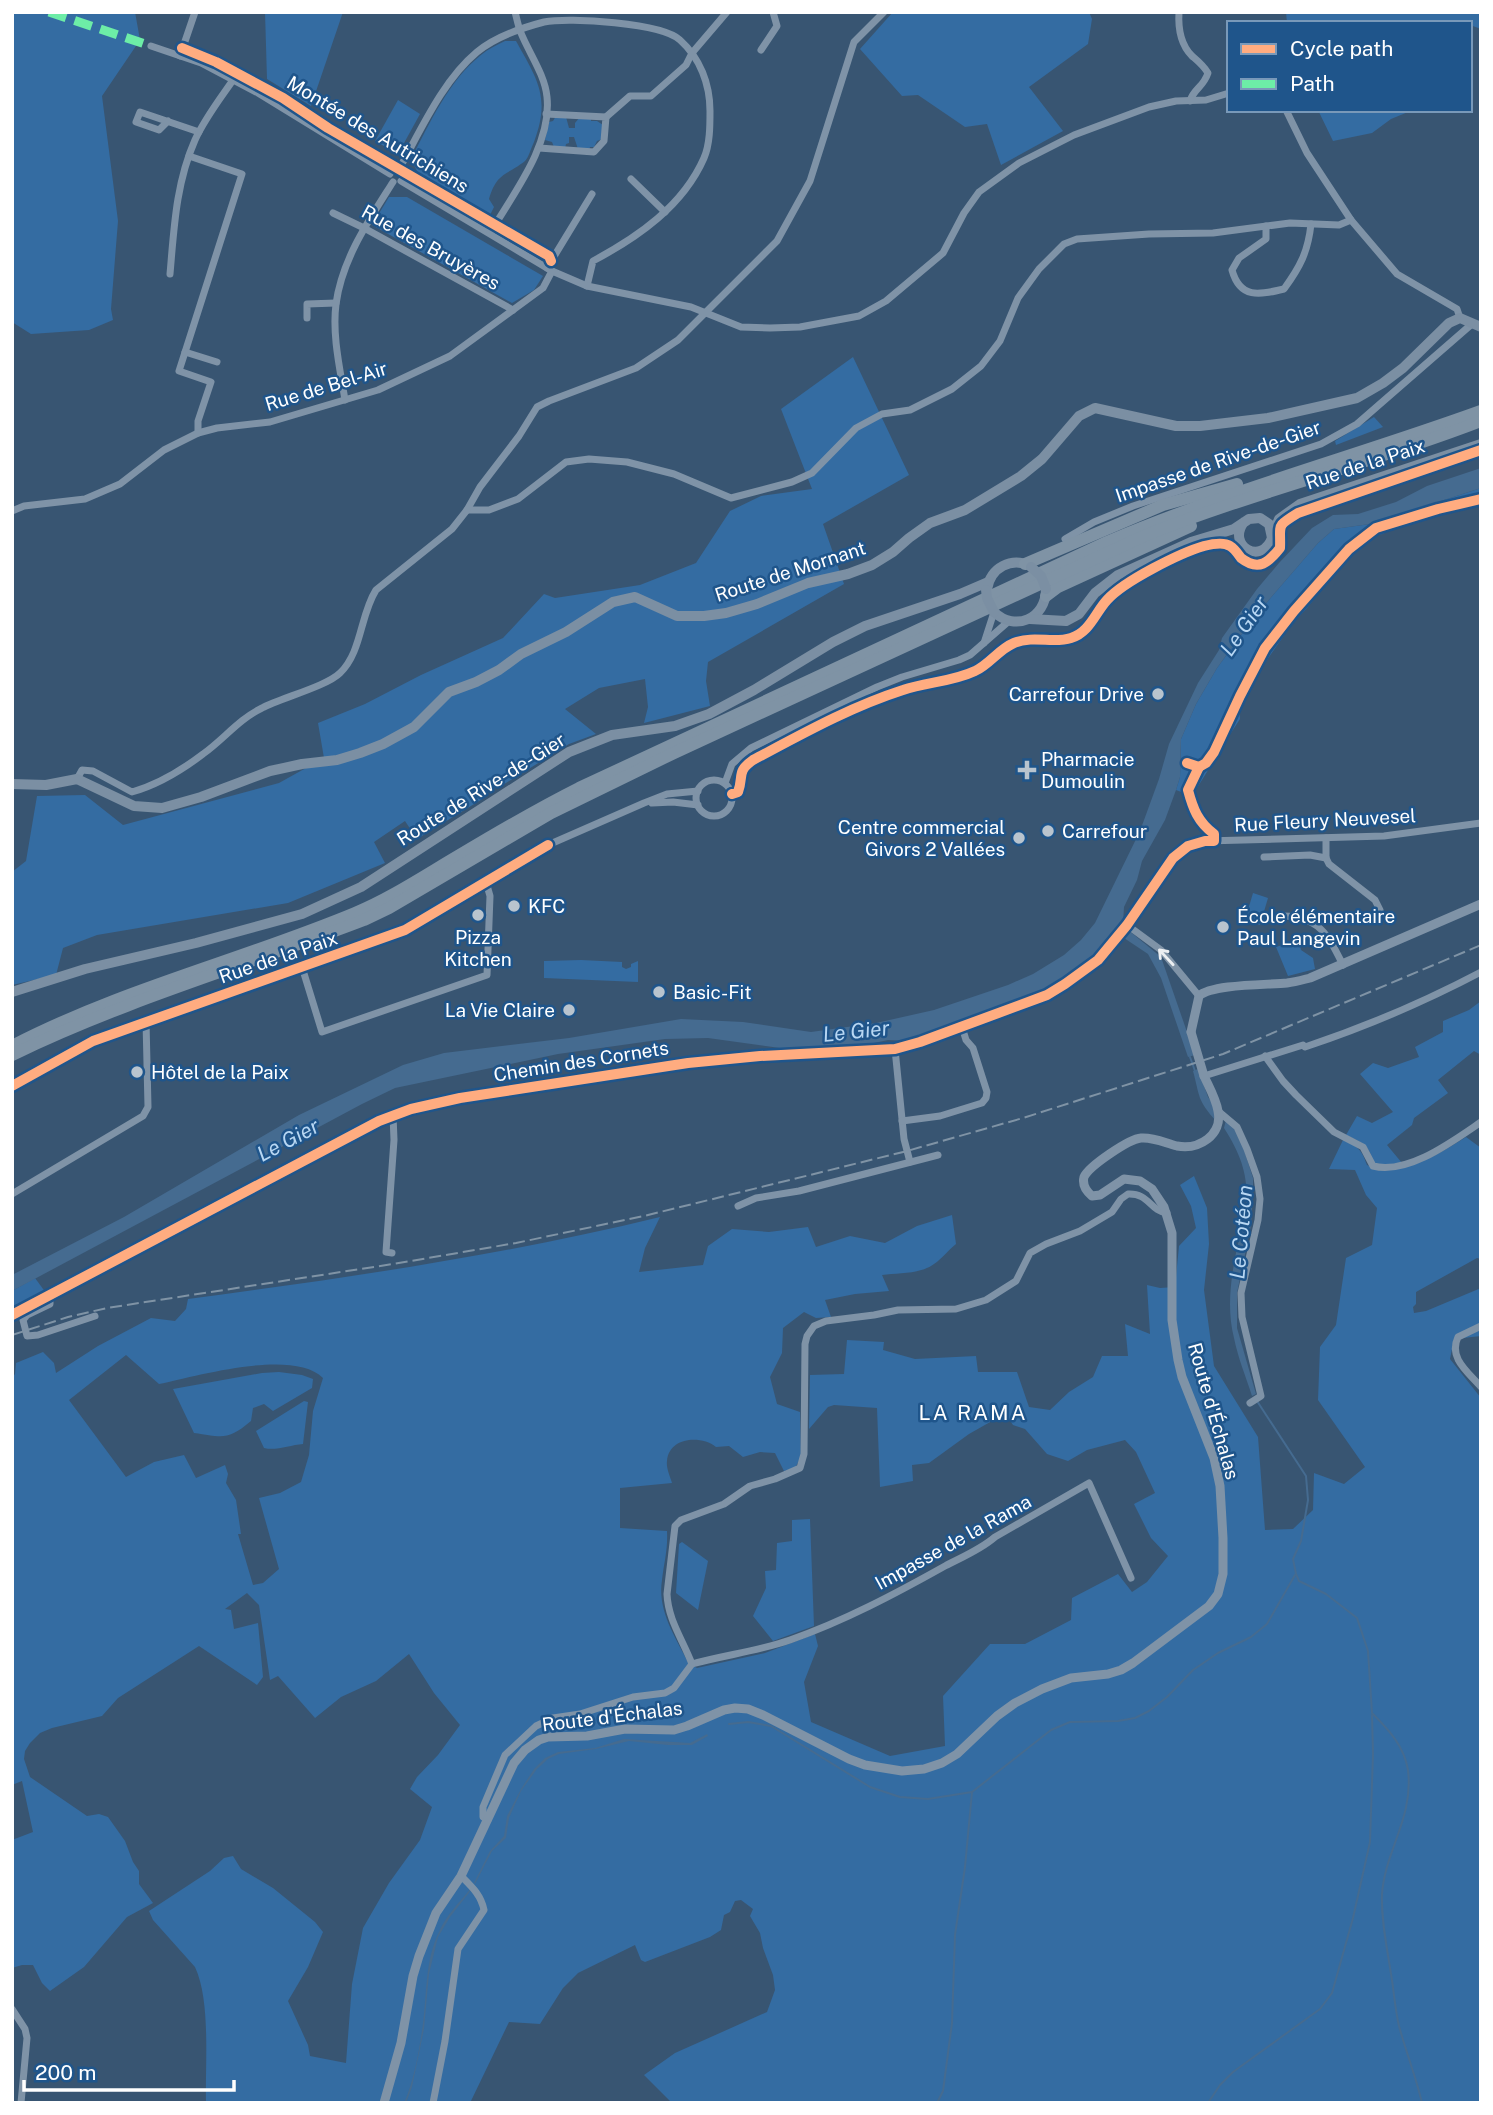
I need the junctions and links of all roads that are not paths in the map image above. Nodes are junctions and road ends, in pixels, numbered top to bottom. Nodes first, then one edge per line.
1 (195, 12) edge
2 (515, 12) edge
3 (727, 12) edge
4 (773, 12) edge
5 (884, 12) edge
6 (1179, 12) edge
7 (520, 30) junction
8 (151, 46) dead end
9 (761, 50) dead end
10 (692, 54) junction
11 (180, 56) junction
12 (233, 80) junction
13 (1227, 94) edge
14 (1190, 101) junction
15 (1287, 112) edge
16 (546, 114) junction
17 (606, 117) junction
18 (168, 121) dead end
19 (199, 132) junction
20 (539, 148) junction
21 (189, 156) junction
22 (394, 172) junction
23 (631, 179) dead end
24 (397, 182) junction
25 (592, 194) dead end
26 (665, 212) junction
27 (333, 213) dead end
28 (1351, 220) junction
29 (1311, 224) junction
30 (1266, 226) junction
31 (364, 228) junction
32 (490, 233) junction
33 (550, 269) junction
34 (170, 274) dead end
35 (587, 286) junction
36 (336, 303) junction
37 (513, 310) junction
38 (707, 313) junction
39 (307, 318) dead end
40 (1461, 318) junction
41 (1478, 322) edge
42 (185, 352) junction
43 (217, 362) dead end
44 (345, 400) junction
45 (1481, 411) edge
46 (1481, 421) edge
47 (198, 433) junction
48 (1481, 444) edge
49 (1297, 472) junction
50 (1265, 492) junction
51 (12, 510) edge
52 (467, 510) junction
53 (1279, 519) junction
54 (1265, 521) junction
55 (1244, 523) junction
56 (1273, 534) junction
57 (1218, 535) junction
58 (1065, 539) dead end
59 (1240, 542) junction
60 (1028, 565) junction
61 (984, 591) junction
62 (960, 594) junction
63 (1045, 595) junction
64 (993, 612) junction
65 (1030, 619) junction
66 (1009, 621) junction
67 (1055, 621) junction
68 (984, 643) junction
69 (77, 779) junction
70 (724, 783) junction
71 (12, 784) edge
72 (698, 791) junction
73 (644, 803) junction
74 (698, 805) junction
75 (1481, 822) edge
76 (1326, 838) junction
77 (1264, 856) dead end
78 (1326, 858) junction
79 (486, 882) junction
80 (1481, 904) edge
81 (1380, 910) dead end
82 (1283, 916) dead end
83 (1127, 925) junction
84 (1343, 965) junction
85 (302, 967) junction
86 (1481, 972) edge
87 (12, 992) edge
88 (1199, 996) junction
89 (146, 1021) junction
90 (962, 1027) junction
91 (12, 1046) edge
92 (895, 1049) junction
93 (12, 1055) edge
94 (1265, 1056) junction
95 (1204, 1076) junction
96 (12, 1086) edge
97 (1218, 1111) junction
98 (393, 1115) junction
99 (902, 1121) junction
100 (1481, 1122) edge
101 (938, 1155) dead end
102 (910, 1162) junction
103 (12, 1195) edge
104 (738, 1206) dead end
105 (1167, 1213) junction
106 (392, 1254) dead end
107 (50, 1295) junction
108 (12, 1315) edge
109 (95, 1316) dead end
110 (1481, 1326) edge
111 (1481, 1387) edge
112 (1250, 1403) dead end
113 (1131, 1578) dead end
114 (692, 1664) junction
115 (488, 1820) junction
116 (461, 1876) junction
117 (12, 2009) edge
118 (21, 2103) edge
119 (384, 2103) edge
120 (433, 2103) edge

1 - 11 street
2 - 7 street
3 - 10 street
4 - 9 street
5 - 38 street
6 - 14 street
7 - 10 street
7 - 16 street
7 - 22 street
8 - 11 street, Montée des Autrichiens
10 - 17 street
10 - 26 street
11 - 12 street, Montée des Autrichiens
12 - 19 street
12 - 22 street, Montée des Autrichiens
13 - 14 street, Montée des Autrichiens
14 - 38 street, Montée des Autrichiens
15 - 28 street
16 - 17 street
16 - 20 street
17 - 20 street
18 - 19 street
19 - 21 street
20 - 32 street
21 - 34 street
21 - 42 street
22 - 24 street
23 - 26 street
24 - 31 street
24 - 32 street, Montée des Autrichiens
25 - 33 street, Rue de Bel-Air
26 - 35 street
27 - 31 street, Rue des Bruyères
28 - 29 street
28 - 40 street
29 - 30 street
29 - 30 street
30 - 52 street
31 - 36 street
31 - 37 street, Rue des Bruyères
32 - 33 street, Montée des Autrichiens
33 - 35 street, Montée des Autrichiens
33 - 37 street, Rue de Bel-Air
35 - 38 street, Montée des Autrichiens
36 - 39 street
36 - 44 street
37 - 44 street, Rue de Bel-Air
38 - 52 street
40 - 41 main road
40 - 69 main road, Route de Mornant
41 - 58 street, Impasse de Rive-de-Gier
42 - 43 street
42 - 47 street
44 - 47 street, Rue de Bel-Air
45 - 49 highway
46 - 50 highway
47 - 51 street, Rue de Bel-Air
48 - 53 main road, Rue de la Paix
49 - 60 highway
49 - 91 highway
50 - 63 highway
50 - 93 highway
52 - 69 street
53 - 54 main road, Rue de la Paix
53 - 56 main road
54 - 55 main road
54 - 56 main road
55 - 57 main road
55 - 59 main road
56 - 59 main road
57 - 59 main road
57 - 67 main road
60 - 61 main road
60 - 63 main road, bridge
61 - 62 main road, Route de Rive-de-Gier
61 - 62 main road, Route de Rive-de-Gier
61 - 64 main road, bridge
62 - 87 main road, Route de Rive-de-Gier
63 - 65 main road
63 - 67 main road
64 - 66 main road
64 - 68 street
65 - 66 main road
65 - 67 main road
66 - 68 street
68 - 70 street
69 - 71 main road
70 - 72 street
70 - 74 street
72 - 73 street, Rue de la Paix
72 - 74 street
73 - 74 street, Rue de la Paix
73 - 79 street, Rue de la Paix
75 - 76 street, Rue Fleury Neuvesel
76 - 78 street
76 - 83 street, Rue Fleury Neuvesel
77 - 78 street
78 - 81 street
79 - 85 street, Rue de la Paix
79 - 85 street
80 - 84 street
82 - 84 street
88 -> 83 street
83 - 90 street, Chemin des Cornets
84 - 88 street
85 - 89 street, Rue de la Paix
86 - 94 street
88 - 95 street, bridge
89 - 96 street, Rue de la Paix
89 - 103 street
90 - 92 street, Chemin des Cornets
90 - 99 street
92 - 98 street, Chemin des Cornets
92 - 99 street
94 - 95 street
94 - 100 street
95 - 97 street
97 - 105 street, Route d'Échalas
97 - 112 street
98 - 106 street
98 - 107 street, Chemin des Cornets
99 - 102 street
101 - 102 street
102 - 104 street
105 - 114 street
105 - 115 street, Route d'Échalas
107 - 108 street
107 - 109 street, Chemin des Cornets
110 - 111 street
113 - 114 street, Impasse de la Rama
114 - 115 street
115 - 116 street, Route d'Échalas
116 - 119 street, Route d'Échalas
116 - 120 street
117 - 118 street

